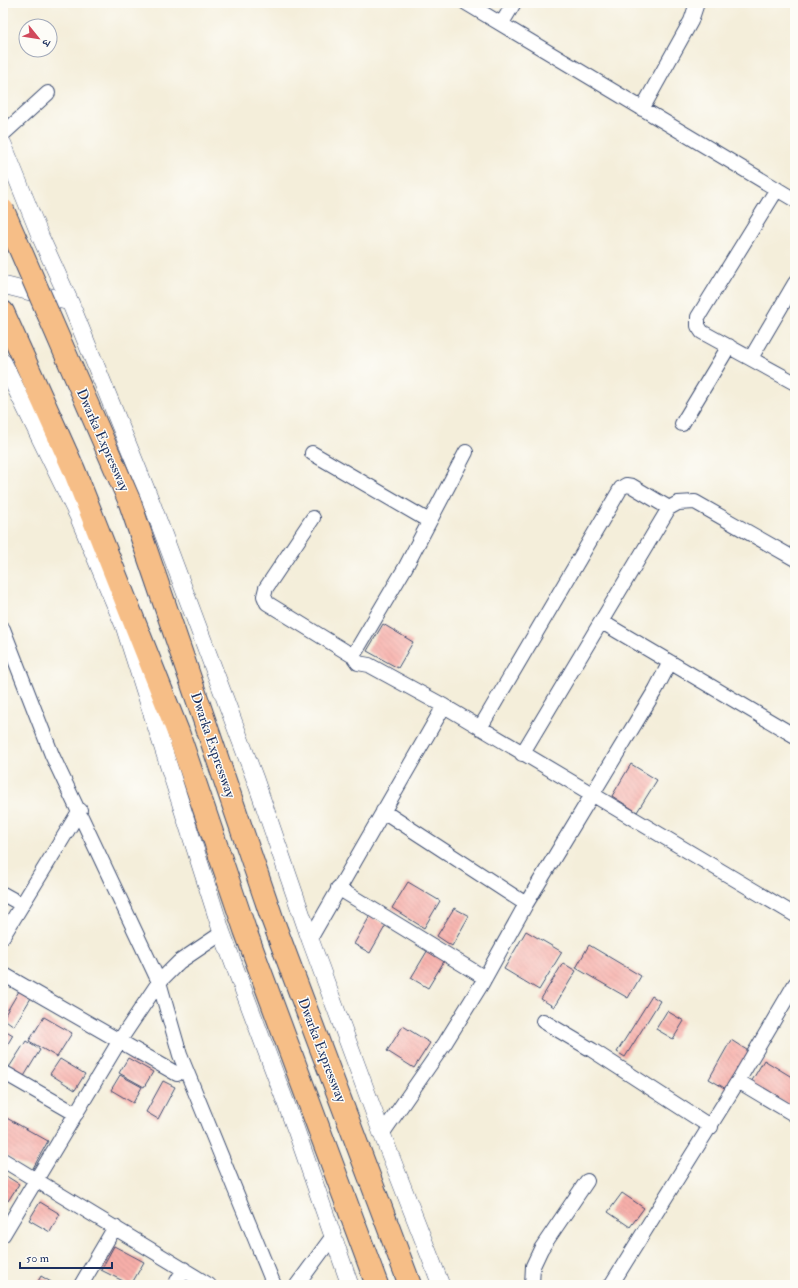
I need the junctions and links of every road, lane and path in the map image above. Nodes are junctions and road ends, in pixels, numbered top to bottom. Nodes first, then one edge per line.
1 (466, 3) edge
2 (514, 3) edge
3 (697, 3) edge
4 (502, 23) junction
5 (48, 93) dead end
6 (642, 109) junction
7 (3, 134) edge
8 (3, 144) edge
9 (777, 189) junction
10 (795, 200) edge
11 (3, 210) edge
12 (795, 283) edge
13 (3, 285) edge
14 (70, 302) junction
15 (3, 312) edge
16 (729, 346) junction
17 (751, 358) junction
18 (3, 362) edge
19 (795, 383) edge
20 (682, 424) dead end
21 (466, 452) dead end
22 (312, 453) dead end
23 (669, 508) junction
24 (313, 518) dead end
25 (428, 521) junction
26 (795, 559) edge
27 (602, 622) junction
28 (3, 629) edge
29 (353, 656) junction
30 (670, 662) junction
31 (444, 706) junction
32 (480, 728) junction
33 (795, 736) edge
34 (522, 754) junction
35 (591, 795) junction
36 (80, 810) junction
37 (383, 811) junction
38 (338, 888) junction
39 (3, 894) edge
40 (21, 904) junction
41 (526, 904) junction
42 (795, 915) edge
43 (222, 933) junction
44 (3, 936) edge
45 (310, 939) junction
46 (3, 974) edge
47 (485, 978) junction
48 (159, 982) junction
49 (795, 984) edge
50 (543, 1020) dead end
51 (120, 1040) junction
52 (3, 1072) edge
53 (177, 1074) dead end
54 (738, 1081) junction
55 (76, 1114) junction
56 (795, 1115) edge
57 (711, 1127) junction
58 (382, 1134) junction
59 (3, 1160) edge
60 (36, 1180) junction
61 (587, 1180) dead end
62 (115, 1227) junction
63 (3, 1235) edge
64 (333, 1236) junction
65 (184, 1269) junction
66 (82, 1285) edge
67 (175, 1285) edge
68 (210, 1285) edge
69 (274, 1285) edge
70 (297, 1285) edge
71 (350, 1285) edge
72 (377, 1285) edge
73 (410, 1285) edge
74 (441, 1285) edge
75 (532, 1285) edge
76 (611, 1285) edge

1 - 4 street
2 - 4 street
3 - 6 street
4 - 6 street
5 - 7 street
6 - 9 street
8 - 14 street
9 - 10 street
9 - 16 street
11 - 73 highway, Dwarka Expressway, bridge
12 - 17 street
13 - 14 street
14 - 45 street
15 - 72 highway, Dwarka Expressway
16 - 17 street
16 - 20 street
17 - 19 street
18 - 43 street
21 - 25 street
22 - 25 street
23 - 26 street
23 - 27 street
23 - 32 street
24 - 29 street
25 - 29 street
27 - 30 street
27 - 34 street
28 - 36 street
29 - 31 street
30 - 33 street
30 - 35 street
31 - 32 street
31 - 37 street
32 - 34 street
34 - 35 street
35 - 41 street
35 - 42 street
36 - 40 street
36 - 48 street
37 - 38 street
37 - 41 street
38 - 45 street
38 - 47 street
39 - 40 street
40 - 44 street
41 - 47 street
43 - 48 street
43 - 64 street
45 - 58 street
46 - 51 street
47 - 58 street
48 - 51 street
48 - 69 street
49 - 54 street
50 - 57 street
51 - 53 street
51 - 55 street
52 - 55 street
54 - 56 street
54 - 57 street
55 - 60 street
57 - 76 street
58 - 74 street
59 - 60 street
60 - 62 street
60 - 63 street
61 - 75 street
62 - 65 street
62 - 66 street
64 - 70 street
64 - 71 street
65 - 67 street
65 - 68 street

